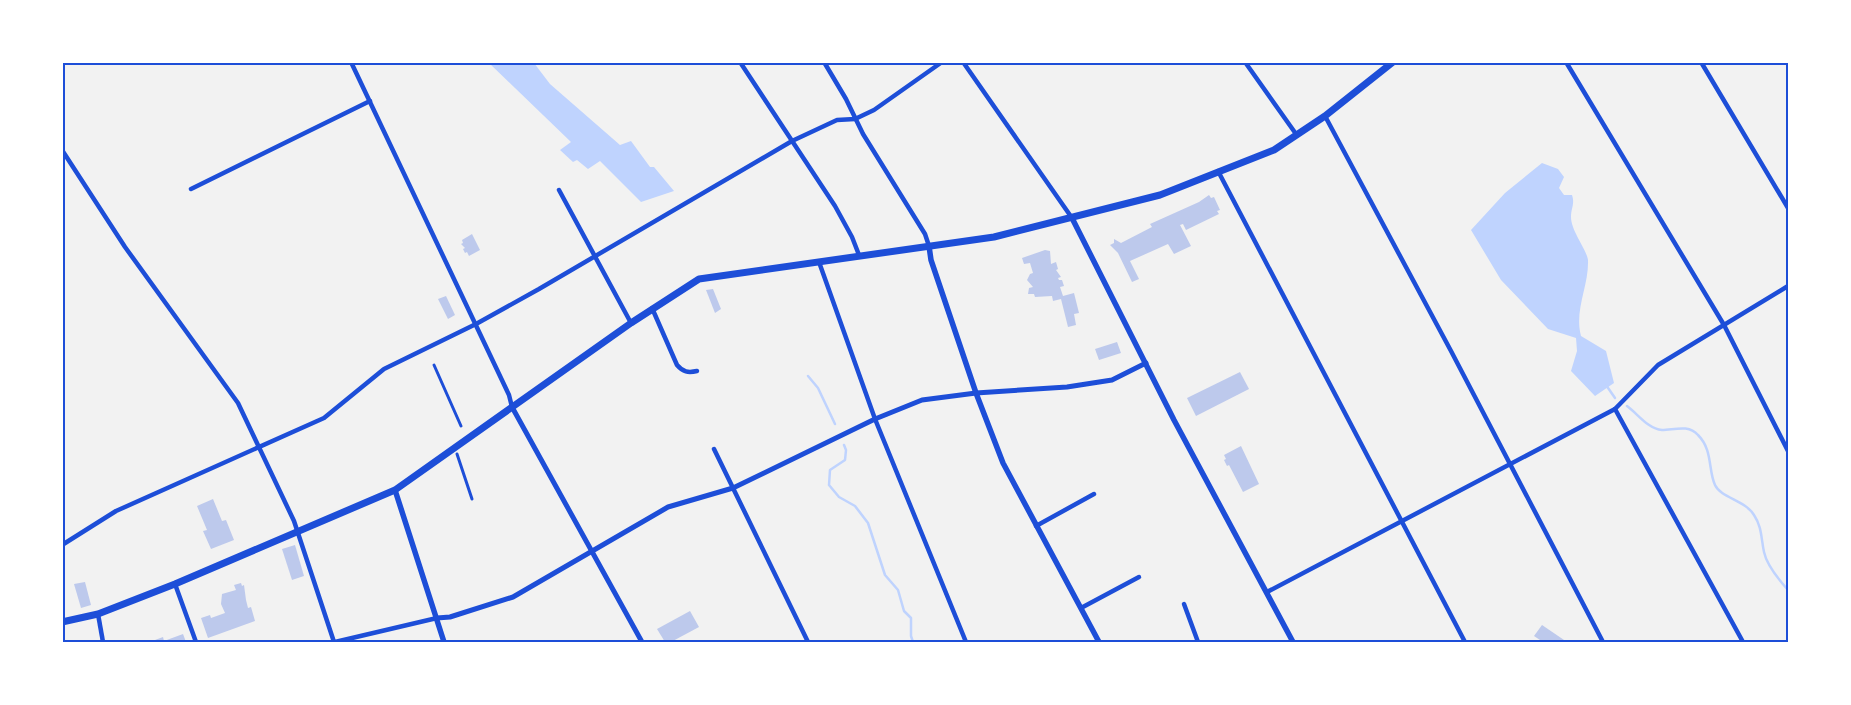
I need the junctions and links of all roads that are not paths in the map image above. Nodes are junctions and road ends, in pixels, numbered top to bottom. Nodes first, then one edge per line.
1 (351, 62) edge
2 (740, 62) edge
3 (824, 62) edge
4 (942, 62) edge
5 (963, 62) edge
6 (1245, 62) edge
7 (1393, 62) edge
8 (1566, 62) edge
9 (1701, 62) edge
10 (370, 101) junction
11 (1325, 116) junction
12 (855, 119) junction
13 (1296, 134) junction
14 (792, 141) junction
15 (62, 150) edge
16 (1218, 171) junction
17 (191, 188) dead end
18 (559, 190) dead end
19 (1788, 208) edge
20 (1072, 218) junction
21 (929, 246) junction
22 (859, 255) junction
23 (595, 257) junction
24 (819, 262) junction
25 (1788, 286) edge
26 (652, 308) junction
27 (631, 323) junction
28 (476, 324) junction
29 (1724, 325) junction
30 (1146, 363) junction
31 (434, 364) dead end
32 (697, 371) dead end
33 (976, 393) junction
34 (512, 407) junction
35 (1616, 409) junction
36 (875, 419) junction
37 (461, 426) dead end
38 (1787, 444) edge
39 (260, 448) junction
40 (714, 449) dead end
41 (1788, 451) edge
42 (457, 454) dead end
43 (1510, 464) junction
44 (733, 488) junction
45 (395, 490) junction
46 (1094, 494) dead end
47 (472, 499) dead end
48 (1401, 522) junction
49 (1036, 526) junction
50 (297, 530) junction
51 (62, 545) edge
52 (591, 552) junction
53 (1139, 577) dead end
54 (175, 584) junction
55 (1267, 592) junction
56 (1184, 604) dead end
57 (1081, 608) junction
58 (98, 614) junction
59 (437, 618) junction
60 (62, 622) edge
61 (103, 642) edge
62 (196, 642) edge
63 (334, 642) edge
64 (444, 642) edge
65 (642, 642) edge
66 (808, 642) edge
67 (966, 642) edge
68 (1099, 642) edge
69 (1198, 642) edge
70 (1293, 642) edge
71 (1465, 642) edge
72 (1603, 642) edge
73 (1743, 642) edge

1 - 10 street
2 - 14 street
3 - 12 street
4 - 12 street
5 - 20 street
6 - 13 street
7 - 11 main road
8 - 29 street
9 - 19 street
10 - 17 street
10 - 28 street
11 - 13 main road
11 - 43 street
12 - 14 street
12 - 21 street
13 - 16 main road
14 - 22 street
14 - 23 street
15 - 39 street
16 - 20 main road
16 - 48 street
18 - 23 street
20 - 21 main road
20 - 30 main road
21 - 22 main road
21 - 33 main road
22 - 24 main road
23 - 27 street
23 - 28 street
24 - 26 main road
24 - 36 street
25 - 29 street
26 - 27 main road
26 - 32 street
27 - 34 main road
28 - 34 street
28 - 39 street
29 - 35 street
29 - 38 street
30 - 33 street
30 - 55 main road
31 - 37 street
33 - 36 street
33 - 49 main road
34 - 45 main road
34 - 52 street
35 - 43 street
35 - 73 street
36 - 44 street
36 - 67 street
38 - 41 street
39 - 50 street
39 - 51 street
40 - 44 street
42 - 47 street
43 - 48 street
43 - 72 street
44 - 52 street
44 - 66 street
45 - 50 main road
45 - 59 main road
46 - 49 street
48 - 55 street
48 - 71 street
49 - 57 main road
50 - 54 main road
50 - 63 street
52 - 59 street
52 - 65 street
53 - 57 street
54 - 58 main road
54 - 62 street
55 - 70 main road
56 - 69 street
57 - 68 main road
58 - 60 main road
58 - 61 street
59 - 63 street
59 - 64 main road

